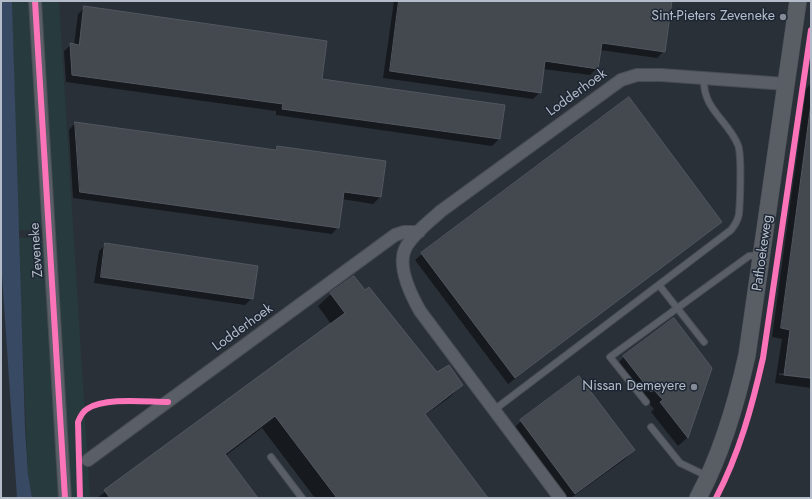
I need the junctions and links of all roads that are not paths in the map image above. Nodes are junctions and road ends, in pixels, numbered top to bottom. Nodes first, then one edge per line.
1 (35, 1) edge
2 (798, 1) edge
3 (704, 78) junction
4 (786, 84) junction
5 (419, 232) junction
6 (762, 255) junction
7 (660, 285) junction
8 (678, 308) junction
9 (704, 342) dead end
10 (646, 402) dead end
11 (494, 410) junction
12 (651, 426) dead end
13 (271, 457) dead end
14 (88, 460) dead end
15 (709, 477) junction
16 (64, 498) edge
17 (302, 498) edge
18 (560, 498) edge
19 (698, 498) edge

1 - 16 street, Zeveneke
2 - 4 main road, Pathoekeweg
3 - 4 street, Lodderhoek
3 - 5 street, Lodderhoek
3 - 7 lane
4 - 6 main road, Pathoekeweg
5 - 11 street, Lodderhoek
5 - 14 street, Lodderhoek
6 - 8 lane
6 - 15 main road, Pathoekeweg
7 - 8 lane
7 - 11 lane
8 - 9 lane
8 - 10 lane
11 - 18 street, Lodderhoek
12 - 15 lane
13 - 17 lane
15 - 19 main road, Pathoekeweg

